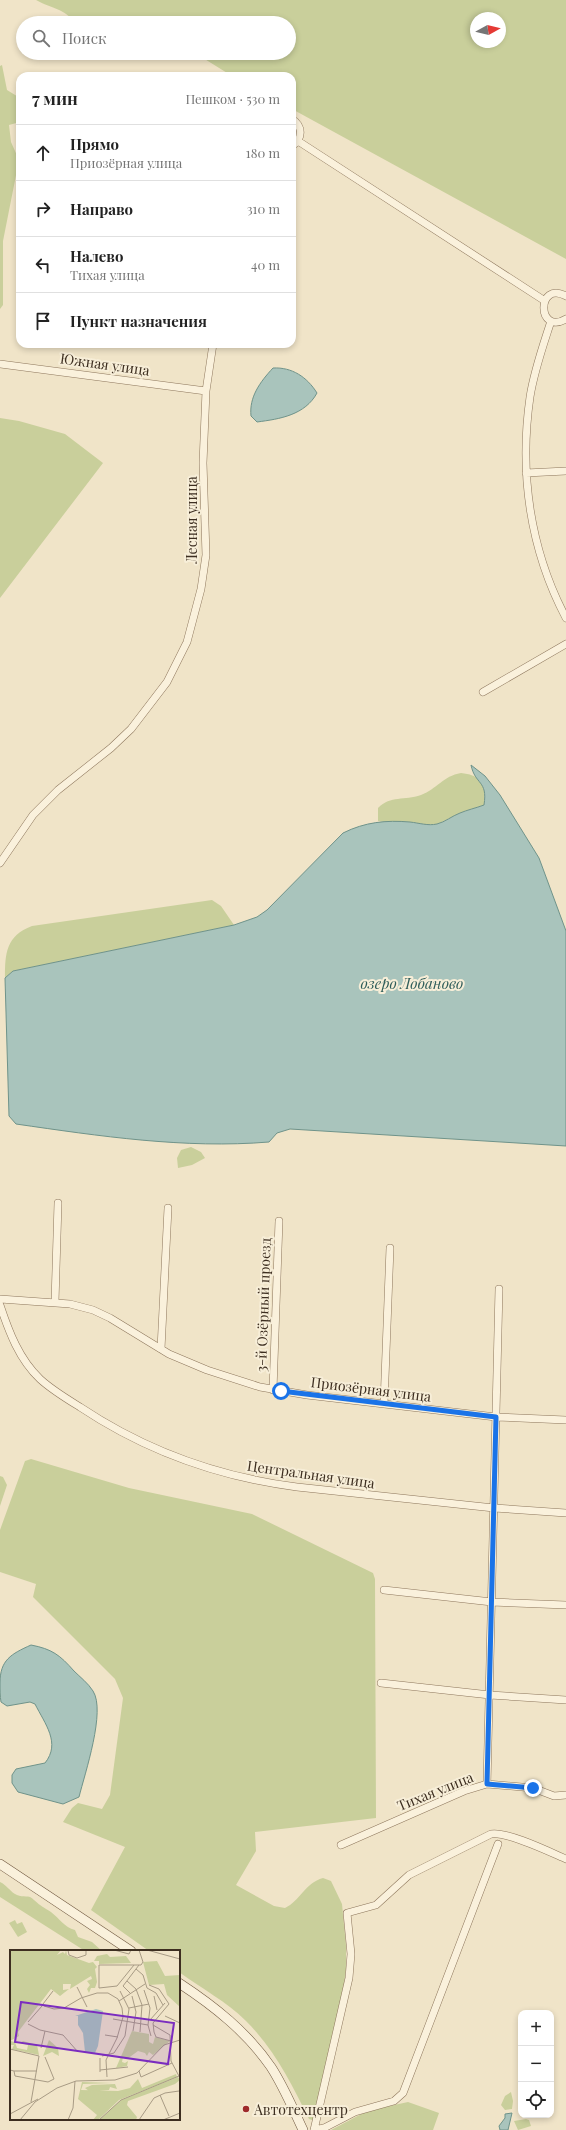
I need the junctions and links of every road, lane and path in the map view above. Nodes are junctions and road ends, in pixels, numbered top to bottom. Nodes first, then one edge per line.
1 (296, 124) edge
2 (298, 141) joint
3 (566, 296) edge
4 (545, 301) junction
5 (566, 320) edge
6 (551, 321) junction
7 (212, 348) edge
8 (0, 364) edge
9 (206, 391) junction
10 (566, 471) edge
11 (526, 473) junction
12 (563, 605) edge
13 (566, 618) edge
14 (566, 644) edge
15 (483, 692) dead end
16 (0, 863) edge
17 (58, 1203) dead end
18 (168, 1208) dead end
19 (278, 1221) dead end
20 (390, 1248) dead end
21 (499, 1289) dead end
22 (0, 1300) edge
23 (55, 1302) junction
24 (0, 1305) edge
25 (161, 1349) junction
26 (273, 1390) junction
27 (384, 1404) junction
28 (496, 1417) junction
29 (566, 1420) edge
30 (494, 1508) junction
31 (566, 1513) edge
32 (384, 1590) dead end
33 (492, 1602) junction
34 (566, 1605) edge
35 (381, 1683) dead end
36 (490, 1695) junction
37 (566, 1700) edge
38 (487, 1784) junction
39 (566, 1795) edge
40 (554, 1796) junction
41 (566, 1800) edge
42 (498, 1844) dead end
43 (341, 1846) dead end
44 (566, 1859) edge
45 (0, 1864) edge
46 (129, 1950) edge
47 (180, 1984) edge
48 (303, 2130) edge
49 (314, 2130) edge

1 - 2 street
2 - 4 street
3 - 4 street
4 - 6 street
5 - 6 street
6 - 11 street
7 - 9 street, Лесная улица
8 - 9 street, Южная улица
9 - 16 street, Лесная улица
10 - 11 street
11 - 12 street
12 - 13 street
14 - 15 street
17 - 23 street
18 - 25 street
19 - 26 street, 3-й Озёрный проезд
20 - 27 street
21 - 28 street
22 - 23 street, Приозёрная улица
23 - 25 street, Приозёрная улица
24 - 30 street, Центральная улица
25 - 26 street, Приозёрная улица
26 - 27 street, Приозёрная улица
27 - 28 street, Приозёрная улица
28 - 29 street, Приозёрная улица
28 - 30 street
30 - 31 street, Центральная улица
30 - 33 street
32 - 33 street
33 - 34 street
33 - 36 street
35 - 36 street
36 - 37 street
36 - 38 street
38 - 40 street, Тихая улица
38 - 43 street, Тихая улица
39 - 40 street, Тихая улица
40 - 41 street
42 - 49 street
44 - 49 street
45 - 46 main road
47 - 48 main road

